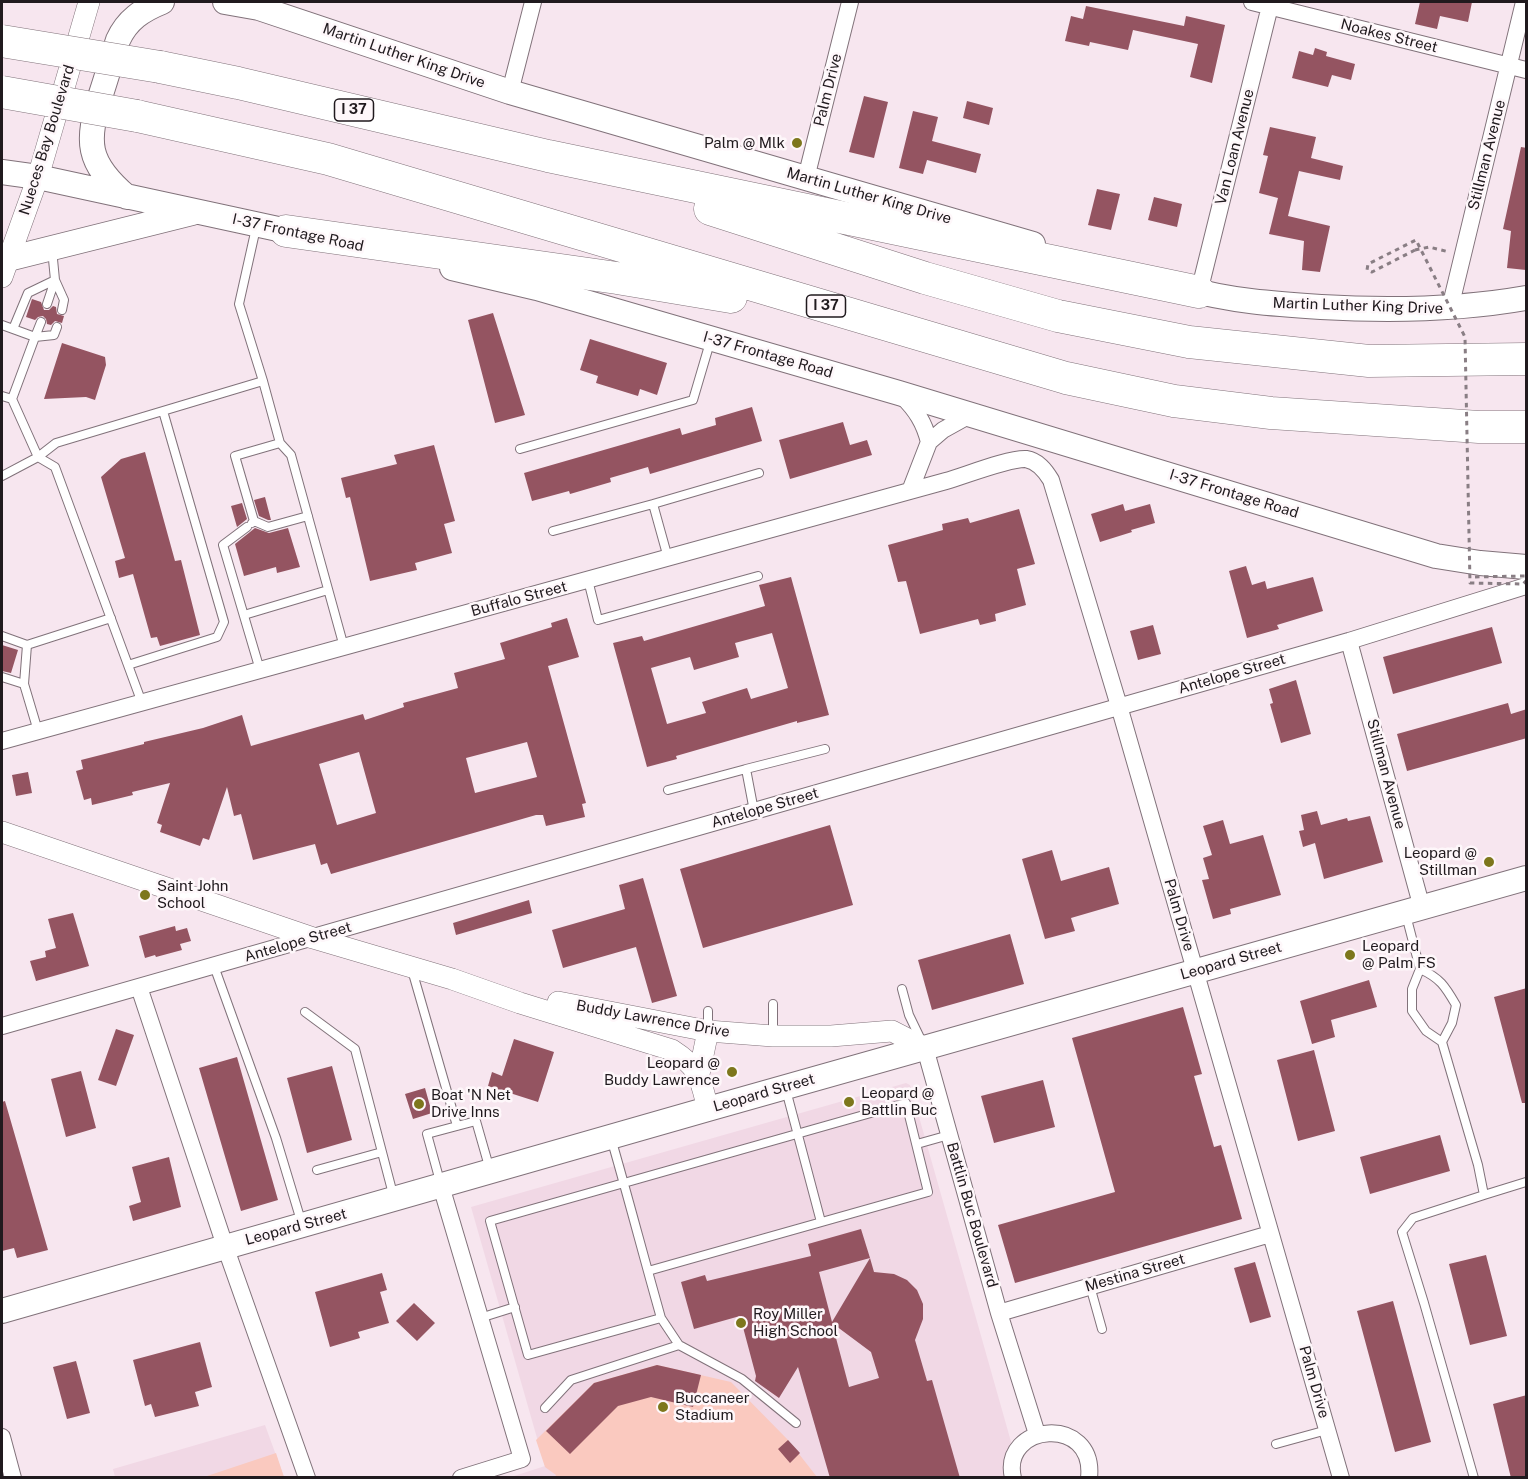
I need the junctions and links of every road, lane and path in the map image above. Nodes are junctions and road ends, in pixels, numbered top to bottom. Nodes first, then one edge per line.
1 (90, 2) edge
2 (162, 2) edge
3 (225, 2) edge
4 (533, 2) edge
5 (850, 2) edge
6 (1252, 2) edge
7 (1524, 2) edge
8 (1270, 4) edge
9 (2, 41) edge
10 (1509, 65) junction
11 (1527, 70) edge
12 (2, 92) edge
13 (510, 92) junction
14 (548, 156) junction
15 (2, 172) edge
16 (38, 177) junction
17 (806, 178) junction
18 (128, 197) junction
19 (198, 212) junction
20 (256, 224) junction
21 (286, 231) junction
22 (52, 248) junction
23 (1462, 256) junction
24 (5, 268) edge
25 (55, 280) junction
26 (1199, 292) junction
27 (1527, 298) edge
28 (47, 304) dead end
29 (1450, 308) junction
30 (62, 310) dead end
31 (41, 322) dead end
32 (2, 325) edge
33 (57, 327) dead end
34 (13, 329) junction
35 (35, 337) junction
36 (711, 339) junction
37 (982, 355) junction
38 (1527, 359) edge
39 (263, 381) junction
40 (899, 393) junction
41 (2, 396) edge
42 (12, 399) junction
43 (163, 411) junction
44 (970, 415) junction
45 (1527, 427) edge
46 (929, 442) junction
47 (280, 443) junction
48 (520, 450) dead end
49 (38, 457) junction
50 (1036, 463) joint
51 (759, 473) dead end
52 (2, 476) edge
53 (910, 491) junction
54 (653, 504) junction
55 (308, 516) junction
56 (251, 524) junction
57 (553, 531) dead end
58 (668, 558) junction
59 (1527, 567) edge
60 (758, 576) dead end
61 (1473, 577) dead end
62 (588, 580) junction
63 (1527, 586) edge
64 (328, 590) junction
65 (244, 615) junction
66 (111, 618) junction
67 (4, 640) edge
68 (1349, 641) junction
69 (27, 645) junction
70 (344, 647) junction
71 (128, 665) junction
72 (260, 670) junction
73 (2, 677) edge
74 (24, 684) junction
75 (142, 703) junction
76 (1119, 706) junction
77 (38, 731) junction
78 (2, 741) edge
79 (825, 749) dead end
80 (746, 769) junction
81 (668, 790) dead end
82 (754, 811) junction
83 (2, 832) edge
84 (1527, 878) edge
85 (1414, 910) junction
86 (313, 938) junction
87 (214, 966) junction
88 (411, 967) junction
89 (1420, 969) junction
90 (1195, 972) junction
91 (452, 979) junction
92 (140, 987) junction
93 (902, 989) dead end
94 (773, 1004) dead end
95 (305, 1012) dead end
96 (704, 1024) junction
97 (2, 1026) edge
98 (772, 1036) junction
99 (1442, 1042) junction
100 (925, 1048) junction
101 (672, 1050) junction
102 (699, 1074) junction
103 (785, 1087) junction
104 (708, 1108) junction
105 (457, 1126) junction
106 (797, 1134) junction
107 (949, 1135) junction
108 (610, 1137) junction
109 (917, 1144) junction
110 (382, 1152) junction
111 (317, 1170) dead end
112 (491, 1172) junction
113 (1527, 1182) edge
114 (624, 1184) junction
115 (441, 1186) junction
116 (1484, 1195) junction
117 (395, 1200) junction
118 (821, 1222) junction
119 (303, 1225) junction
120 (1270, 1234) junction
121 (225, 1246) junction
122 (648, 1271) junction
123 (1090, 1286) junction
124 (515, 1307) junction
125 (2, 1311) edge
126 (999, 1313) junction
127 (480, 1318) junction
128 (661, 1318) junction
129 (1102, 1329) dead end
130 (679, 1345) junction
131 (545, 1408) dead end
132 (796, 1423) dead end
133 (1327, 1430) junction
134 (1037, 1434) junction
135 (2, 1437) edge
136 (1276, 1444) dead end
137 (13, 1478) edge
138 (307, 1478) edge
139 (461, 1478) edge
140 (1013, 1478) edge
141 (1089, 1478) edge
142 (1341, 1478) edge
143 (1474, 1478) edge

1 - 16 street, Nueces Bay Boulevard
2 - 18 main road
3 - 13 main road, Martin Luther King Drive
4 - 13 street
5 - 17 street, Palm Drive
6 - 8 street, Noakes Street
7 - 10 street, Stillman Avenue
8 - 10 street, Noakes Street
8 - 26 street, Van Loan Avenue
9 - 14 highway, I 37, bridge
10 - 11 street, Noakes Street
10 - 23 street, Stillman Avenue
12 - 37 highway, I 37, bridge
13 - 17 main road, Martin Luther King Drive
14 - 26 highway
14 - 38 highway, I 37
15 - 16 main road, I-37 Frontage Road
16 - 18 main road, I-37 Frontage Road
16 - 24 street, Nueces Bay Boulevard
17 - 26 main road, Martin Luther King Drive
18 - 19 main road, I-37 Frontage Road
19 - 20 main road, I-37 Frontage Road
19 - 22 main road
20 - 21 main road, I-37 Frontage Road
20 - 39 lane
21 - 36 main road, I-37 Frontage Road
21 - 37 highway
22 - 24 main road
22 - 25 lane
23 - 29 street, Stillman Avenue
23 - 61 path, bridge
25 - 28 lane
25 - 30 lane
25 - 34 lane
26 - 29 main road, Martin Luther King Drive
27 - 29 main road, Martin Luther King Drive
31 - 35 lane
32 - 34 lane
33 - 35 lane
34 - 35 lane
35 - 42 lane
36 - 40 main road, I-37 Frontage Road
36 - 48 lane
37 - 45 highway, I 37
39 - 43 lane
39 - 47 lane
40 - 44 main road, I-37 Frontage Road
40 - 46 street
41 - 42 lane
42 - 49 lane
43 - 49 lane
43 - 71 lane
44 - 46 street
44 - 59 main road, I-37 Frontage Road
46 - 53 street
47 - 55 lane
47 - 56 lane
49 - 52 lane
49 - 66 lane
50 - 53 street, Buffalo Street
50 - 76 street, Palm Drive
51 - 54 lane
53 - 58 street, Buffalo Street
54 - 57 lane
54 - 58 lane
55 - 56 lane
55 - 64 lane
56 - 65 lane
58 - 62 street, Buffalo Street
60 - 62 lane
62 - 70 street, Buffalo Street
63 - 68 street, Antelope Street
64 - 65 lane
64 - 70 lane
65 - 72 lane
66 - 69 lane
66 - 71 lane
67 - 69 lane
68 - 76 street, Antelope Street
68 - 85 street, Stillman Avenue
69 - 74 lane
70 - 72 street, Buffalo Street
71 - 75 lane
72 - 75 street, Buffalo Street
73 - 74 lane
74 - 77 lane
75 - 77 street, Buffalo Street
76 - 82 street, Antelope Street
76 - 90 street, Palm Drive
77 - 78 street, Buffalo Street
79 - 80 lane
80 - 81 lane
80 - 82 lane
82 - 86 street, Antelope Street
83 - 86 street, Buddy Lawrence Drive
84 - 85 main road, Leopard Street
85 - 89 lane
85 - 90 main road, Leopard Street
86 - 87 street, Antelope Street
86 - 88 street, Buddy Lawrence Drive
87 - 92 street, Antelope Street
87 - 119 lane
88 - 91 street, Buddy Lawrence Drive
88 - 105 lane
89 - 99 lane
89 - 99 lane
90 - 100 main road, Leopard Street
90 - 120 street, Palm Drive
91 - 96 street, Buddy Lawrence Drive
91 - 101 street, Buddy Lawrence Drive
92 - 97 street, Antelope Street
92 - 121 street
93 - 100 lane
94 - 98 lane
95 - 110 lane
96 - 98 street, Buddy Lawrence Drive
96 - 101 street
96 - 102 street
98 - 100 street, Buddy Lawrence Drive
99 - 116 lane
100 - 103 main road, Leopard Street
100 - 107 street, Battlin Buc Boulevard
101 - 102 street, Buddy Lawrence Drive
102 - 104 street
103 - 104 main road, Leopard Street
103 - 106 lane
104 - 108 main road, Leopard Street
105 - 112 lane
105 - 115 lane
106 - 109 lane
106 - 114 lane
106 - 118 lane
107 - 109 lane
107 - 126 street, Battlin Buc Boulevard
108 - 112 main road, Leopard Street
108 - 114 lane
109 - 118 lane
110 - 111 lane
110 - 117 lane
112 - 115 main road, Leopard Street
113 - 116 lane
114 - 122 lane
114 - 124 lane
115 - 117 main road, Leopard Street
115 - 127 street
116 - 143 lane
117 - 119 main road, Leopard Street
118 - 122 lane
119 - 121 main road, Leopard Street
120 - 123 street, Mestina Street
120 - 133 street, Palm Drive
121 - 125 main road, Leopard Street
121 - 138 street
122 - 128 lane
123 - 126 street, Mestina Street
123 - 129 lane
124 - 127 lane
124 - 128 lane
126 - 134 street, Battlin Buc Boulevard
127 - 139 street
128 - 130 lane
130 - 131 lane
130 - 132 lane
133 - 136 lane
133 - 142 street, Palm Drive
134 - 140 street
134 - 141 street
135 - 137 street

